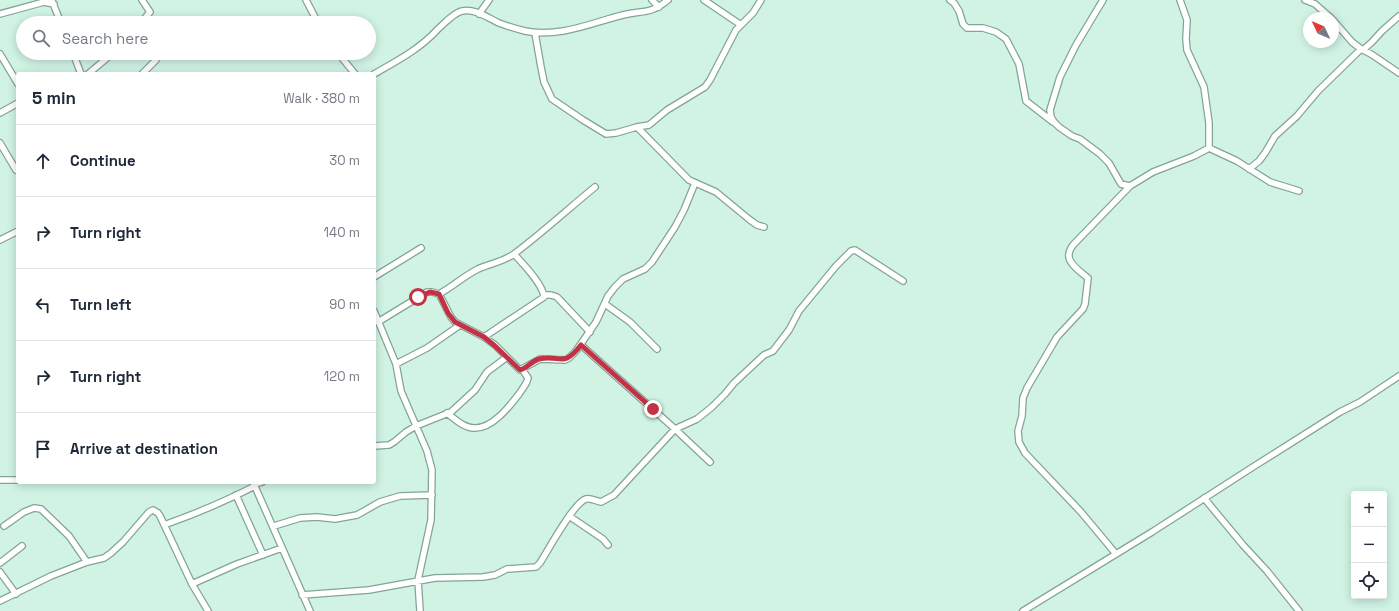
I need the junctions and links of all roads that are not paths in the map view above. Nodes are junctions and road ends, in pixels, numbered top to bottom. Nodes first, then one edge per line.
1 (142, 0) edge
2 (306, 0) edge
3 (489, 0) edge
4 (652, 0) edge
5 (668, 0) edge
6 (704, 0) edge
7 (761, 0) edge
8 (950, 0) edge
9 (1103, 0) edge
10 (1180, 0) edge
11 (1305, 0) edge
12 (53, 2) edge
13 (659, 7) junction
14 (1324, 12) edge
15 (0, 14) edge
16 (479, 14) junction
17 (58, 16) edge
18 (148, 16) edge
19 (314, 16) edge
20 (1399, 16) edge
21 (741, 25) junction
22 (1339, 27) edge
23 (535, 33) junction
24 (1362, 50) junction
25 (0, 54) edge
26 (75, 60) edge
27 (105, 60) edge
28 (156, 60) edge
29 (344, 60) edge
30 (80, 72) edge
31 (90, 72) edge
32 (144, 72) edge
33 (353, 72) edge
34 (376, 73) edge
35 (1399, 73) edge
36 (16, 81) edge
37 (16, 104) edge
38 (0, 113) edge
39 (1054, 122) junction
40 (637, 127) junction
41 (0, 143) edge
42 (1209, 148) junction
43 (1249, 169) junction
44 (16, 170) dead end
45 (694, 183) junction
46 (1130, 186) junction
47 (594, 187) dead end
48 (1299, 191) dead end
49 (764, 227) dead end
50 (16, 232) edge
51 (0, 240) edge
52 (421, 248) dead end
53 (514, 254) junction
54 (376, 276) edge
55 (903, 281) dead end
56 (439, 294) junction
57 (544, 295) junction
58 (605, 304) junction
59 (376, 317) edge
60 (378, 322) junction
61 (460, 325) junction
62 (590, 332) junction
63 (484, 337) junction
64 (581, 345) junction
65 (656, 349) dead end
66 (507, 358) junction
67 (396, 364) junction
68 (522, 369) junction
69 (1399, 376) edge
70 (447, 413) junction
71 (416, 426) junction
72 (676, 429) junction
73 (376, 446) edge
74 (710, 462) dead end
75 (0, 480) edge
76 (16, 480) edge
77 (254, 484) edge
78 (432, 495) junction
79 (236, 496) junction
80 (1204, 498) junction
81 (569, 516) junction
82 (164, 525) junction
83 (4, 526) dead end
84 (274, 526) junction
85 (608, 545) dead end
86 (22, 546) dead end
87 (282, 548) junction
88 (1116, 554) junction
89 (262, 555) junction
90 (87, 562) junction
91 (0, 563) edge
92 (0, 572) edge
93 (418, 580) junction
94 (192, 584) junction
95 (16, 594) junction
96 (302, 595) junction
97 (0, 602) edge
98 (1027, 610) edge
99 (208, 611) edge
100 (310, 611) edge
101 (420, 611) edge
102 (1299, 611) edge

1 - 18 street
2 - 19 street
3 - 16 street
4 - 13 street
5 - 13 street
6 - 21 street
7 - 21 street
8 - 39 street
9 - 39 street
10 - 42 street
11 - 14 street
12 - 15 street
12 - 17 street
13 - 23 street
16 - 23 street
16 - 34 street
20 - 24 street
21 - 40 street
22 - 24 street
23 - 40 street
24 - 35 street
24 - 43 street
25 - 36 street
26 - 30 street
27 - 31 street
28 - 32 street
29 - 33 street
37 - 38 street
39 - 46 street
40 - 45 street
41 - 44 street
42 - 43 street
42 - 46 street
43 - 48 street
45 - 49 street
45 - 58 street
46 - 88 street
47 - 53 street
50 - 51 street
52 - 54 street
53 - 56 street
53 - 57 street
55 - 72 street
56 - 60 street
56 - 61 street
57 - 62 street
57 - 63 street
58 - 62 street
58 - 65 street
59 - 60 street
60 - 67 street
61 - 63 street
61 - 67 street
62 - 64 street
63 - 66 street
64 - 68 street
64 - 72 street
66 - 68 street
66 - 70 street
67 - 71 street
68 - 70 street
69 - 80 street
70 - 71 street
71 - 73 street
71 - 78 street
72 - 74 street
72 - 81 street
75 - 76 street
77 - 79 street
77 - 84 street
78 - 84 street
78 - 93 street
79 - 82 street
79 - 89 street
80 - 88 street
80 - 102 street
81 - 85 street
81 - 93 street
82 - 90 street
82 - 94 street
83 - 90 street
84 - 87 street
86 - 91 street
87 - 89 street
87 - 96 street
88 - 98 street
89 - 94 street
90 - 95 street
92 - 95 street
93 - 96 street
93 - 101 street
94 - 99 street
95 - 97 street
96 - 100 street

